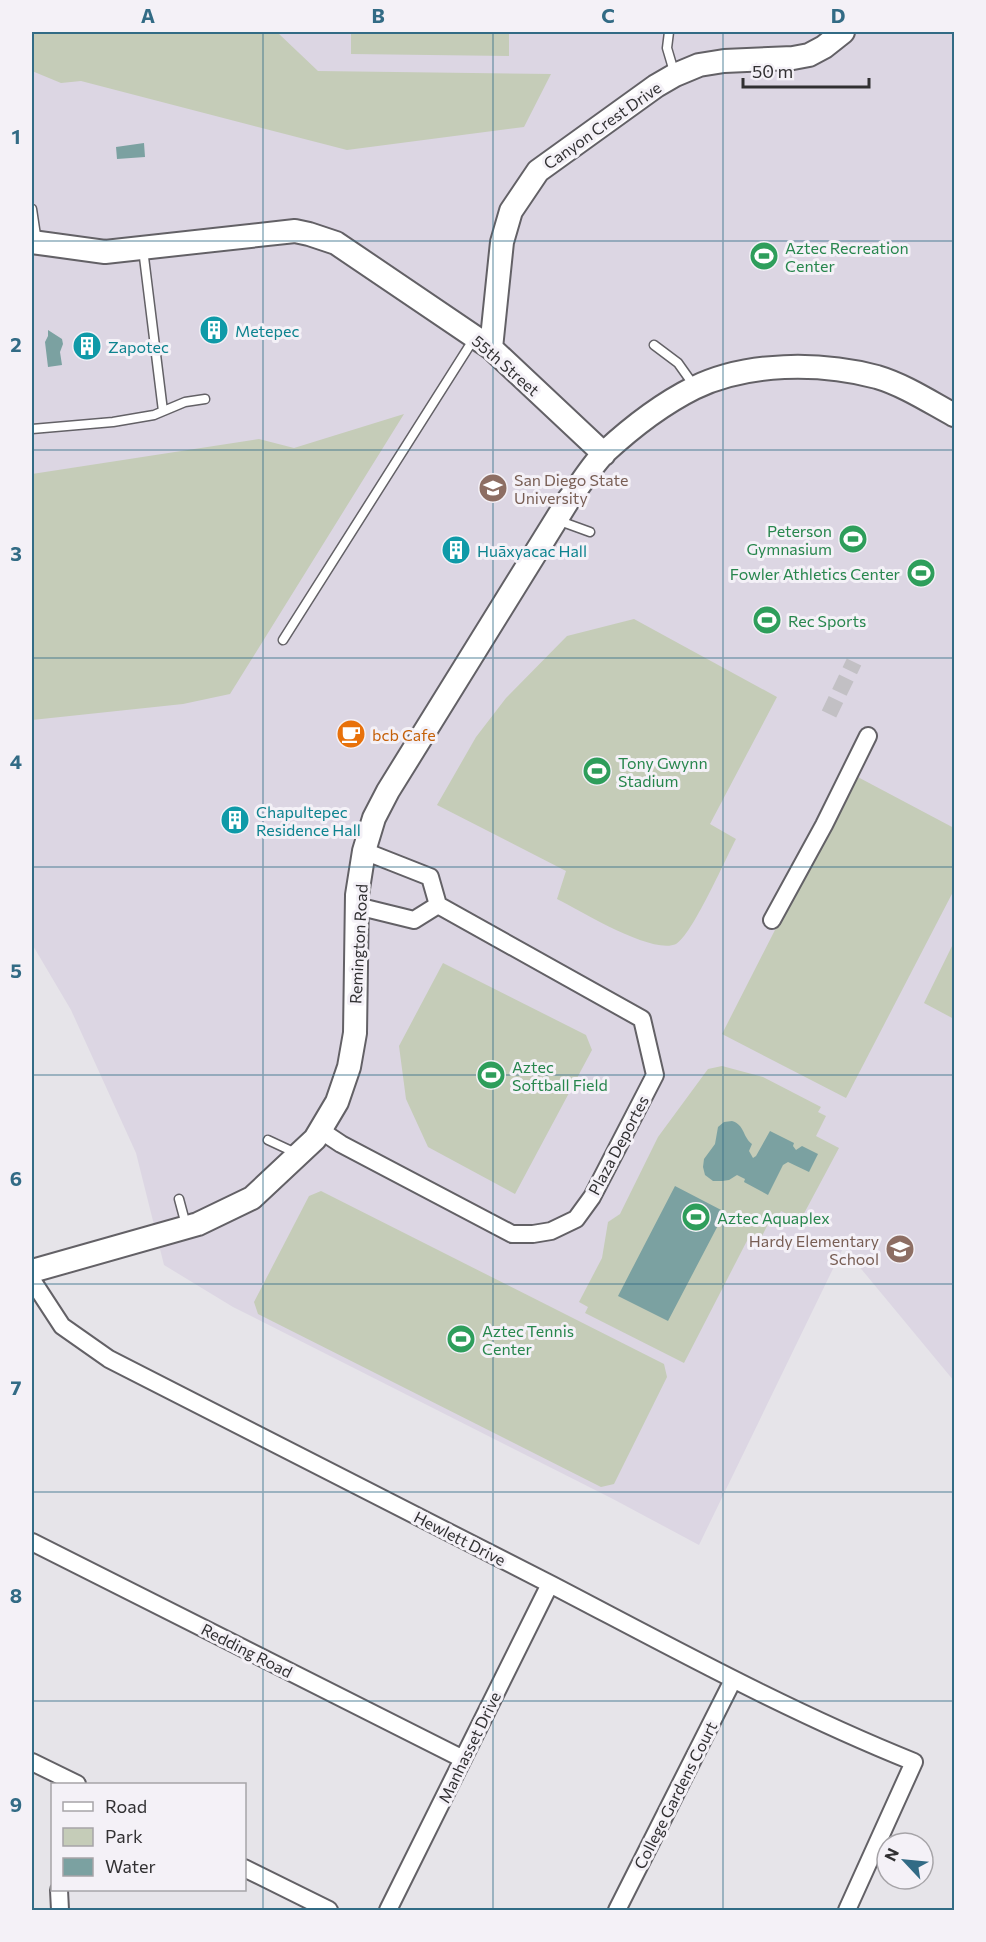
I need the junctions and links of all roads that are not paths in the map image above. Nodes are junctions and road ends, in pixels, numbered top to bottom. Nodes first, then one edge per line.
1 (669, 32) edge
2 (843, 32) edge
3 (675, 75) junction
4 (32, 209) edge
5 (34, 242) edge
6 (143, 248) junction
7 (483, 343) junction
8 (654, 345) dead end
9 (695, 388) junction
10 (206, 399) dead end
11 (163, 411) junction
12 (954, 415) edge
13 (32, 429) edge
14 (604, 454) junction
15 (557, 520) junction
16 (590, 532) dead end
17 (283, 640) dead end
18 (868, 736) dead end
19 (364, 850) junction
20 (438, 905) junction
21 (357, 906) junction
22 (772, 920) dead end
23 (320, 1130) junction
24 (268, 1140) dead end
25 (299, 1154) junction
26 (179, 1199) dead end
27 (186, 1228) junction
28 (32, 1271) edge
29 (32, 1280) edge
30 (32, 1542) edge
31 (550, 1584) junction
32 (733, 1680) junction
33 (463, 1759) junction
34 (32, 1762) edge
35 (73, 1783) edge
36 (246, 1869) edge
37 (59, 1891) edge
38 (60, 1911) edge
39 (329, 1911) edge
40 (388, 1911) edge
41 (617, 1911) edge
42 (847, 1911) edge

1 - 3 lane
2 - 3 street, Canyon Crest Drive
3 - 7 street, Canyon Crest Drive
4 - 5 lane
5 - 6 street, 55th Street
6 - 7 street, 55th Street
6 - 11 lane
7 - 14 street, 55th Street
7 - 17 lane
8 - 9 lane
9 - 12 street
9 - 14 street
10 - 11 lane
11 - 13 lane
14 - 15 street, Remington Road
15 - 16 lane
15 - 19 street, Remington Road
18 - 22 street
19 - 20 street
19 - 21 street, Remington Road
20 - 21 street
20 - 23 street, Plaza Deportes
21 - 23 street, Remington Road
23 - 25 street, Remington Road
24 - 25 lane
25 - 27 street, Remington Road
26 - 27 lane
27 - 28 street, Remington Road
29 - 31 street, Hewlett Drive
30 - 33 street, Redding Road
31 - 32 street, Hewlett Drive
31 - 33 street, Manhasset Drive
32 - 41 street, College Gardens Court
32 - 42 street, Hewlett Drive
33 - 40 street, Manhasset Drive
34 - 35 street
36 - 39 street
37 - 38 street

